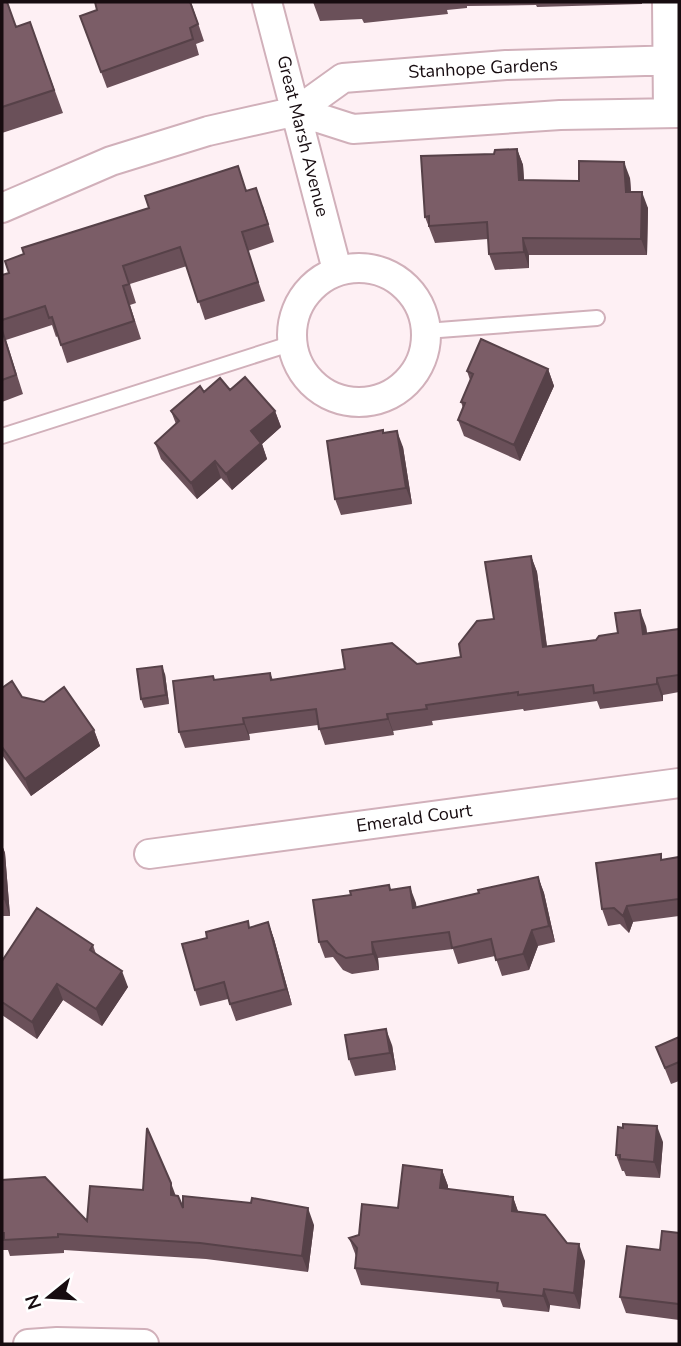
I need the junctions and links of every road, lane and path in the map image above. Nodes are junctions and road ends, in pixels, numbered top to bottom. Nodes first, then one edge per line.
1 (267, 2) edge
2 (667, 2) edge
3 (673, 60) edge
4 (297, 111) junction
5 (673, 113) edge
6 (2, 208) edge
7 (337, 270) junction
8 (597, 318) dead end
9 (426, 331) junction
10 (293, 343) junction
11 (2, 436) edge
12 (679, 783) edge
13 (149, 854) dead end
14 (28, 1344) edge
15 (144, 1344) edge

1 - 4 street, Great Marsh Avenue
2 - 3 street
3 - 4 street, Stanhope Gardens
3 - 5 street
4 - 5 street
4 - 6 street, Stanhope Gardens
4 - 7 street, Great Marsh Avenue
7 - 9 street
7 - 10 street
8 - 9 lane
9 - 10 street
10 - 11 lane
12 - 13 street, Emerald Court
14 - 15 street

